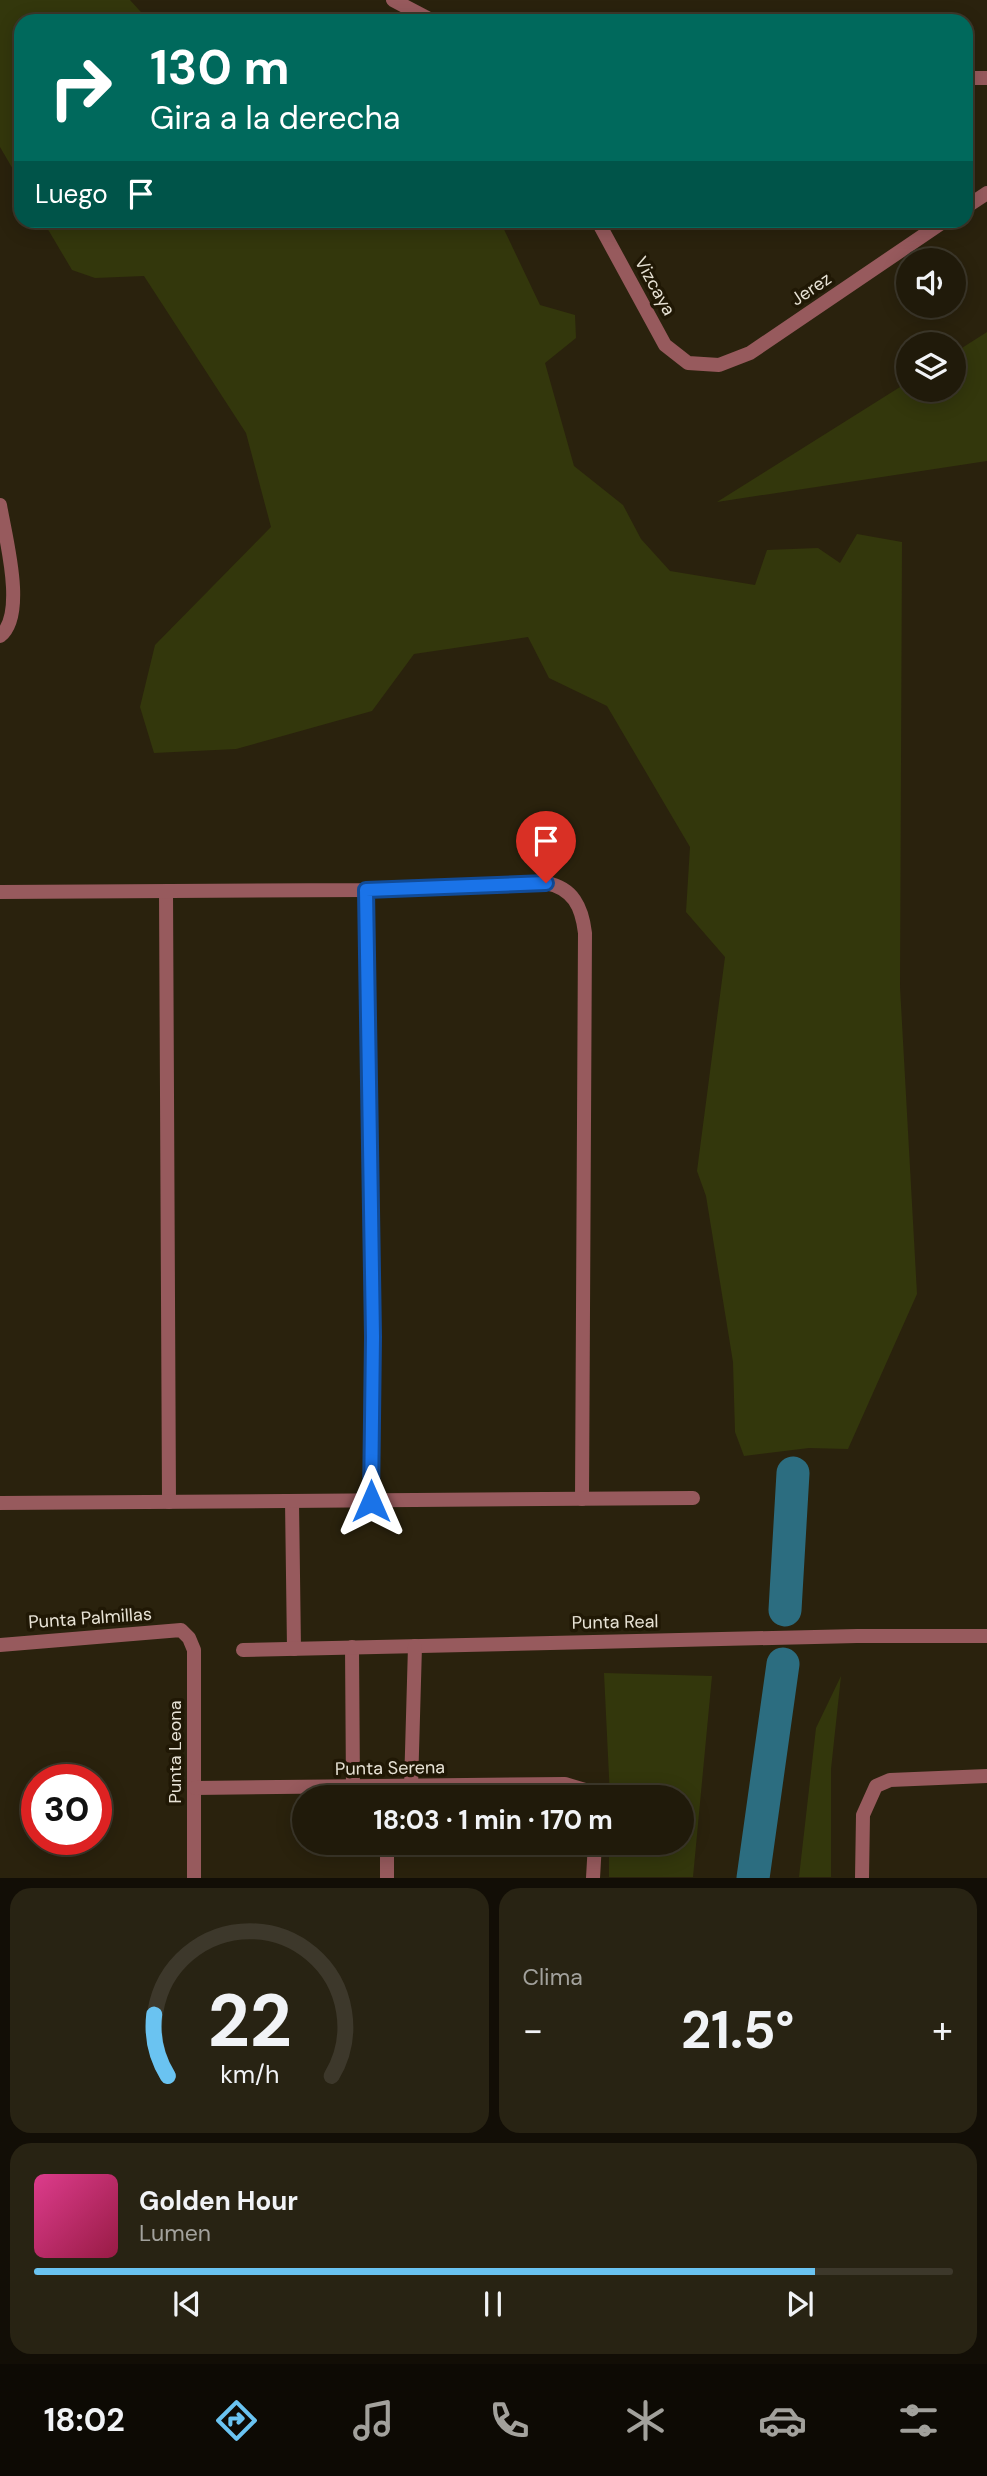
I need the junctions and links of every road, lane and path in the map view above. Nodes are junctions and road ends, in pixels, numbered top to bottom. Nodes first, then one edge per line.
1 (393, 0) edge
2 (420, 14) edge
3 (601, 228) edge
4 (934, 228) edge
5 (688, 363) joint
6 (0, 505) edge
7 (0, 636) edge
8 (366, 890) junction
9 (166, 891) junction
10 (0, 892) edge
11 (693, 1498) dead end
12 (582, 1499) junction
13 (292, 1501) junction
14 (371, 1501) junction
15 (169, 1502) junction
16 (0, 1503) edge
17 (181, 1630) joint
18 (987, 1636) edge
19 (1, 1644) edge
20 (415, 1646) junction
21 (352, 1647) junction
22 (294, 1648) junction
23 (243, 1650) dead end
24 (987, 1776) edge
25 (353, 1785) edge
26 (411, 1785) edge
27 (514, 1785) edge
28 (567, 1785) edge
29 (195, 1788) junction
30 (292, 1788) edge
31 (387, 1855) edge
32 (594, 1855) edge
33 (194, 1878) edge
34 (387, 1878) edge
35 (593, 1878) edge
36 (862, 1878) edge

1 - 2 street
3 - 5 street, Vizcaya
4 - 5 street, Jerez
6 - 7 street
8 - 9 street
8 - 12 street
8 - 14 street
9 - 10 street
9 - 15 street
11 - 12 street
12 - 14 street
13 - 14 street
13 - 15 street
13 - 22 street
15 - 16 street
17 - 19 street, Punta Palmillas
17 - 29 street, Punta Leona
18 - 20 street, Punta Real
20 - 21 street, Punta Real
20 - 26 street
21 - 22 street, Punta Real
21 - 25 street
22 - 23 street, Punta Real
24 - 36 street
27 - 28 street, Punta Serena
29 - 30 street, Punta Serena
29 - 33 street, Punta Leona
31 - 34 street
32 - 35 street

